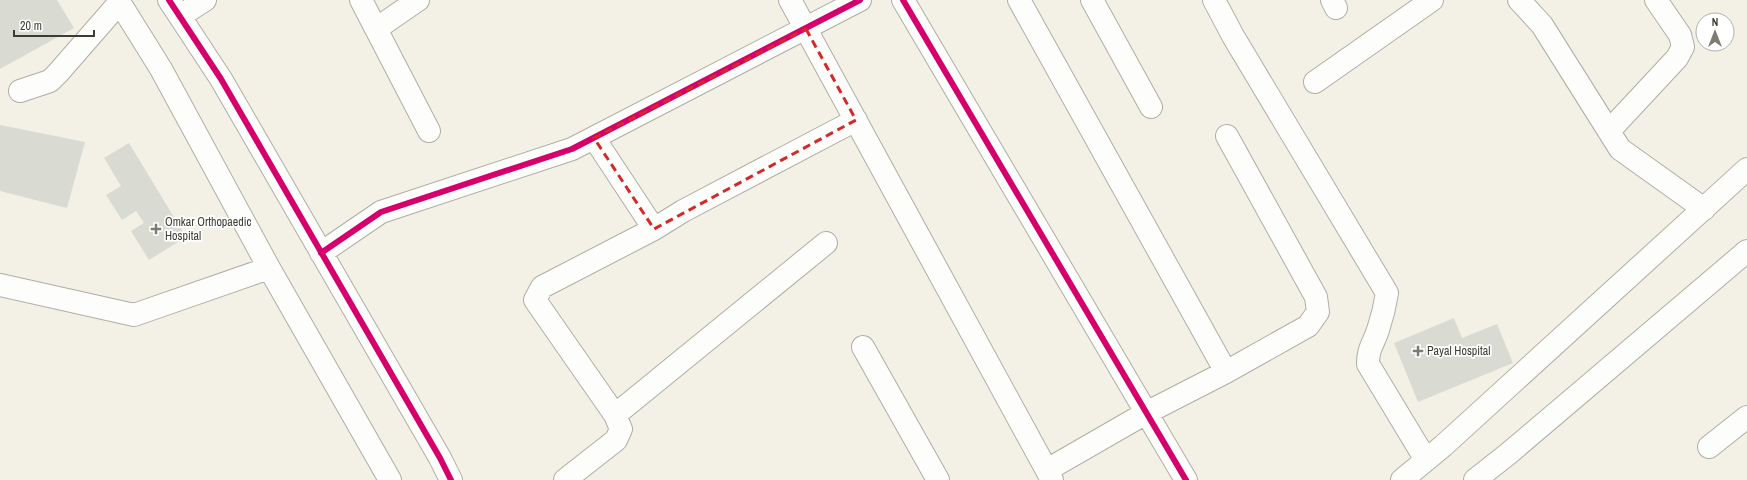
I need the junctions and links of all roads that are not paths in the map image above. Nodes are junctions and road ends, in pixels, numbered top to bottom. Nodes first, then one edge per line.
1 (205, 0) edge
2 (361, 0) edge
3 (418, 0) edge
4 (790, 0) edge
5 (860, 0) edge
6 (904, 0) edge
7 (1019, 0) edge
8 (1092, 0) edge
9 (1214, 0) edge
10 (1432, 0) edge
11 (1519, 0) edge
12 (1656, 0) edge
13 (119, 1) edge
14 (175, 8) edge
15 (376, 29) junction
16 (806, 29) junction
17 (1315, 82) dead end
18 (20, 91) dead end
19 (1151, 107) dead end
20 (856, 120) junction
21 (429, 131) dead end
22 (1608, 131) junction
23 (1227, 136) dead end
24 (594, 138) junction
25 (1747, 169) edge
26 (1704, 209) junction
27 (654, 229) junction
28 (826, 243) dead end
29 (1747, 251) edge
30 (321, 253) junction
31 (269, 268) junction
32 (0, 285) edge
33 (863, 347) dead end
34 (1226, 372) junction
35 (1146, 413) junction
36 (615, 415) junction
37 (1747, 418) edge
38 (1709, 447) dead end
39 (1426, 460) junction
40 (1049, 475) edge
41 (390, 480) edge
42 (450, 480) edge
43 (565, 480) edge
44 (938, 480) edge
45 (1186, 480) edge
46 (1402, 480) edge
47 (1475, 480) edge

1 - 14 street
2 - 15 street
3 - 15 street
4 - 16 street
5 - 16 street
6 - 35 street
7 - 34 street
8 - 19 street
9 - 39 street
10 - 17 street
11 - 22 street
12 - 22 street
13 - 18 street
13 - 31 street
14 - 30 street
15 - 21 street
16 - 20 street
16 - 24 street
20 - 27 street
20 - 40 street
22 - 26 street
23 - 34 street
24 - 27 street
24 - 30 street
25 - 26 street
26 - 39 street
27 - 36 street
28 - 36 street
29 - 47 street
30 - 42 street
31 - 32 street
31 - 41 street
33 - 44 street
34 - 35 street
35 - 40 street
35 - 45 street
36 - 43 street
37 - 38 street
39 - 46 street

